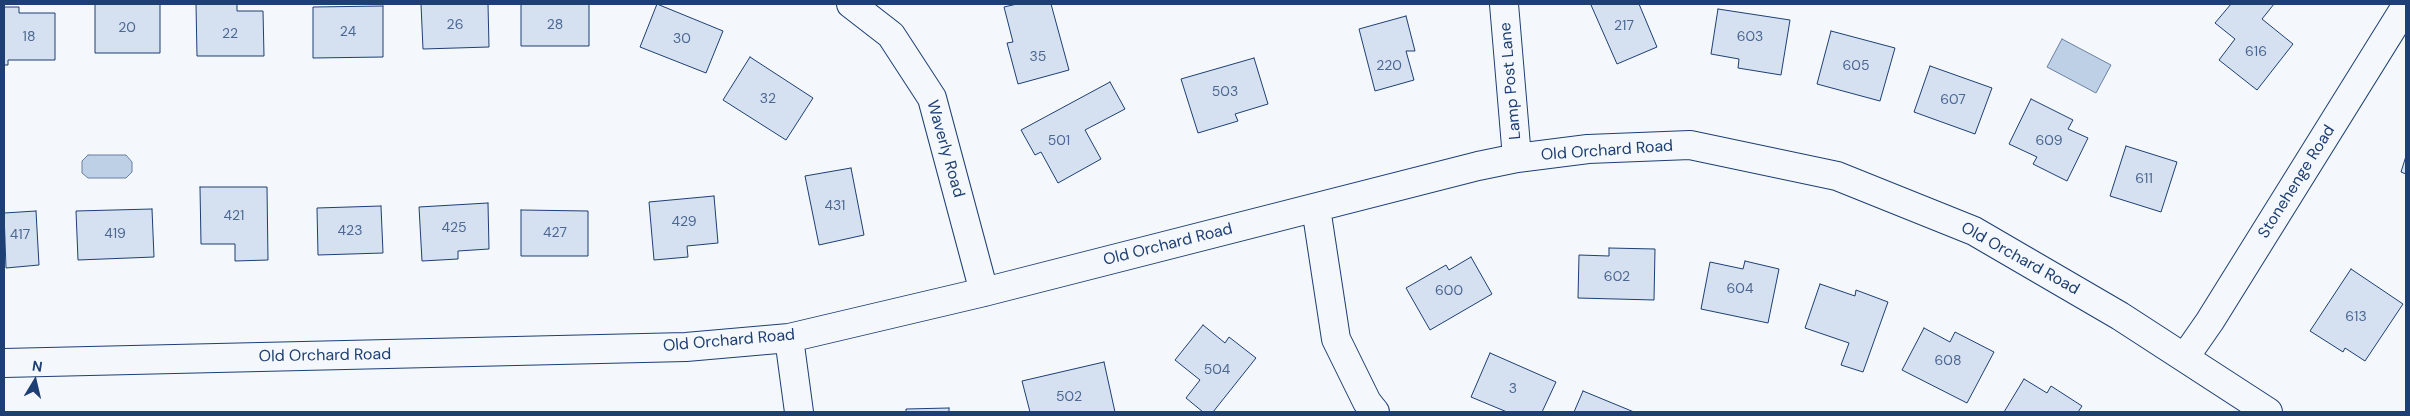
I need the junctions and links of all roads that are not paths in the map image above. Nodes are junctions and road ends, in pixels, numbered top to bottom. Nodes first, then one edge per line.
1 (851, 4) edge
2 (1504, 4) edge
3 (2406, 6) edge
4 (1517, 158) junction
5 (1316, 208) junction
6 (984, 292) junction
7 (789, 338) junction
8 (2185, 357) junction
9 (4, 363) edge
10 (799, 412) edge
11 (1375, 412) edge
12 (2268, 412) edge

1 - 6 street, Waverly Road
2 - 4 street, Lamp Post Lane
3 - 8 street, Stonehenge Road
4 - 5 street, Old Orchard Road
4 - 8 street, Old Orchard Road
5 - 6 street, Old Orchard Road
5 - 11 street
6 - 7 street, Old Orchard Road
7 - 9 street, Old Orchard Road
7 - 10 street
8 - 12 street, Old Orchard Road

